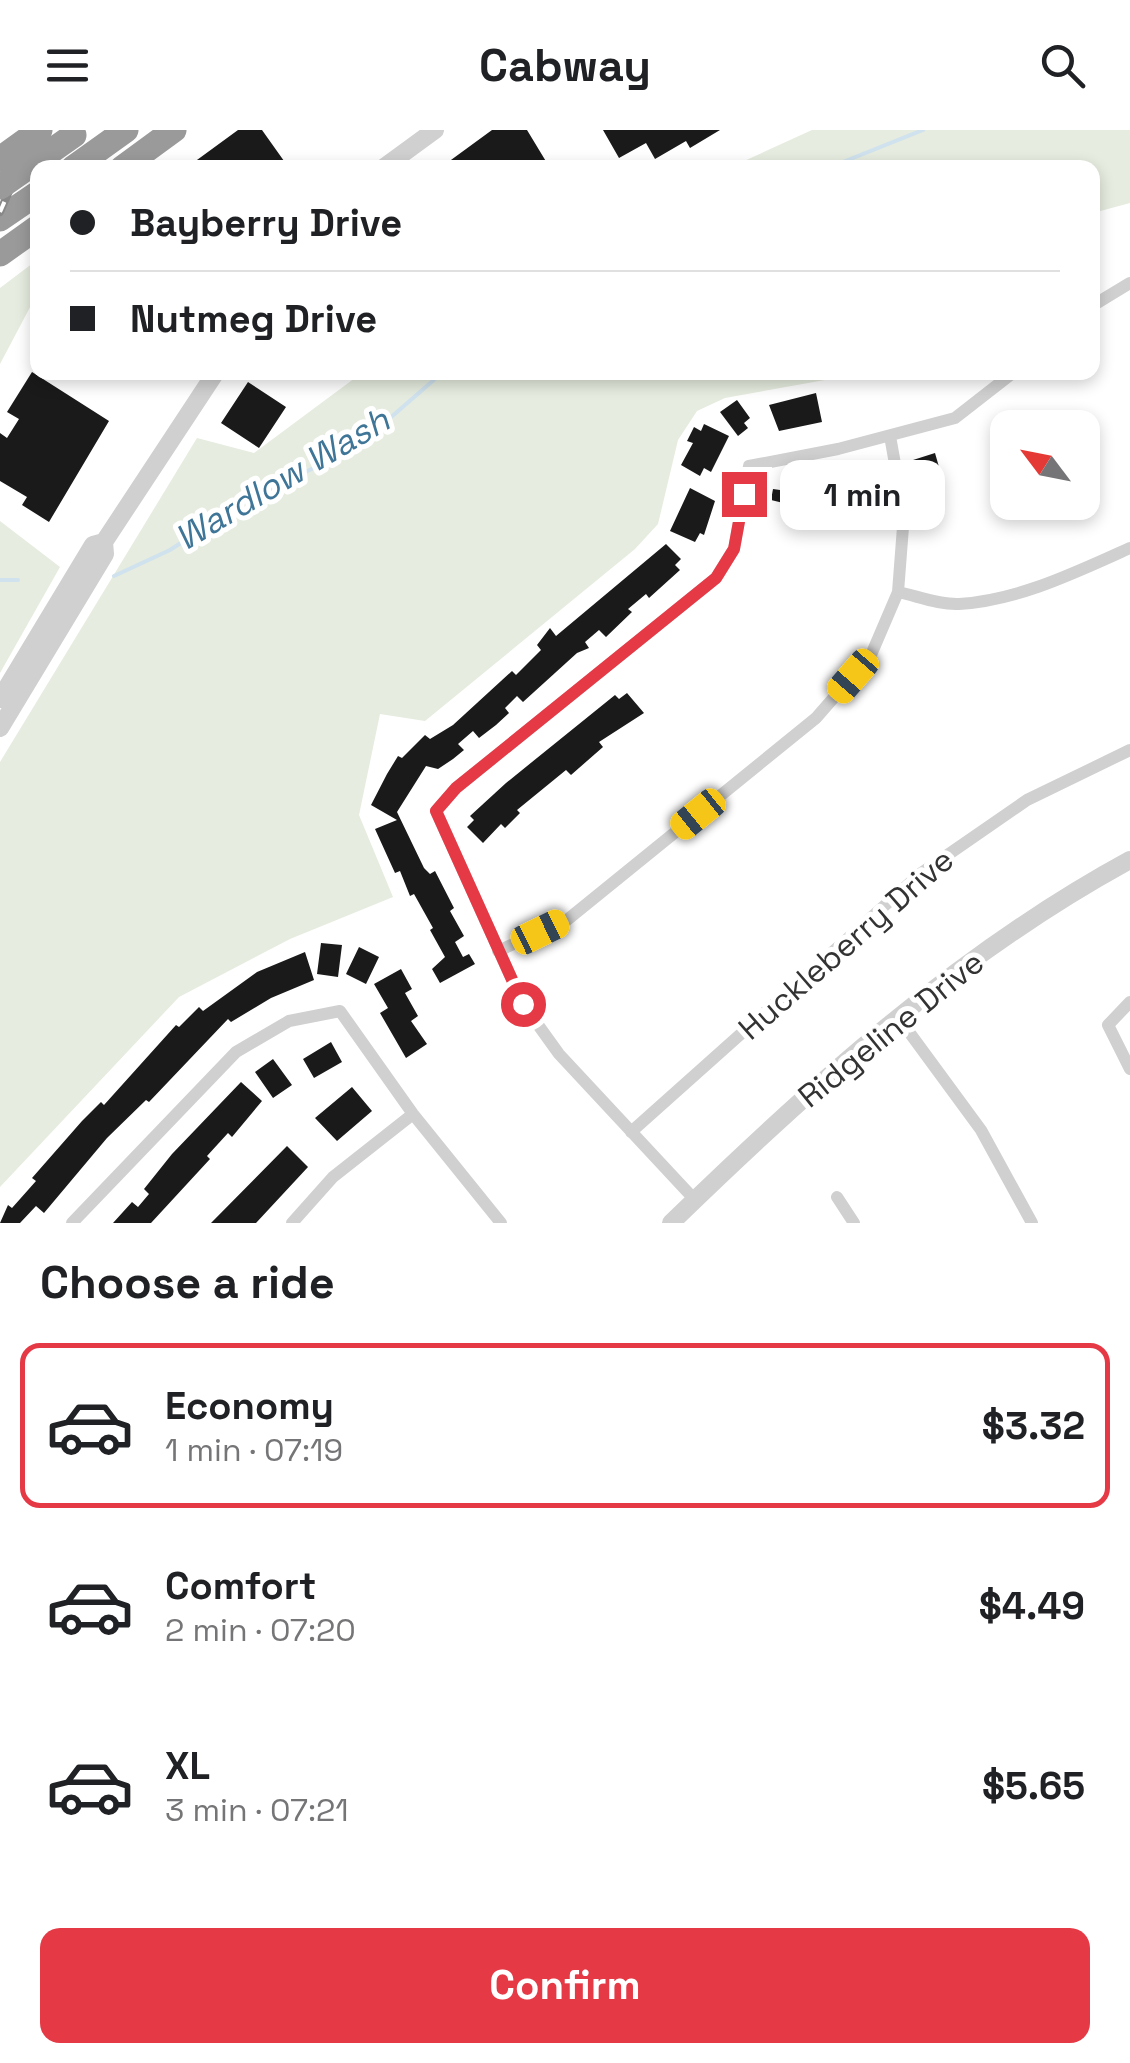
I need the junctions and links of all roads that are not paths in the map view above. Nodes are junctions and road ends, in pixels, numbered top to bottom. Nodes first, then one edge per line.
1 (40, 130) edge
2 (126, 130) edge
3 (174, 130) edge
4 (434, 130) edge
5 (77, 133) edge
6 (0, 158) edge
7 (39, 160) edge
8 (84, 160) edge
9 (133, 160) edge
10 (395, 160) edge
11 (30, 167) edge
12 (0, 188) edge
13 (30, 198) edge
14 (0, 219) edge
15 (30, 232) edge
16 (0, 254) edge
17 (1130, 283) edge
18 (1100, 301) edge
19 (211, 380) edge
20 (1004, 380) edge
21 (890, 436) junction
22 (104, 542) junction
23 (1130, 548) edge
24 (898, 592) junction
25 (0, 700) edge
26 (0, 728) edge
27 (1130, 750) edge
28 (1130, 860) edge
29 (498, 951) junction
30 (1130, 1002) edge
31 (898, 1018) junction
32 (1130, 1069) edge
33 (413, 1114) junction
34 (631, 1132) junction
35 (837, 1197) dead end
36 (695, 1200) junction
37 (72, 1223) edge
38 (292, 1223) edge
39 (502, 1223) edge
40 (671, 1223) edge
41 (854, 1223) edge
42 (1032, 1223) edge

1 - 6 highway, bridge
2 - 8 highway
3 - 9 highway
4 - 10 street
5 - 7 highway, bridge
11 - 12 highway, bridge
13 - 14 highway
15 - 16 highway
17 - 18 street
19 - 22 street
20 - 21 street
21 - 24 street
21 - 29 street
22 - 25 street
22 - 26 street
23 - 24 street
24 - 29 street
27 - 34 street, Huckleberry Drive
28 - 31 street, Ridgeline Drive
29 - 34 street
30 - 32 street
31 - 36 street, Ridgeline Drive
31 - 42 street
33 - 37 street
33 - 38 street
33 - 39 street
34 - 36 street
35 - 41 street
36 - 40 street, Ridgeline Drive

